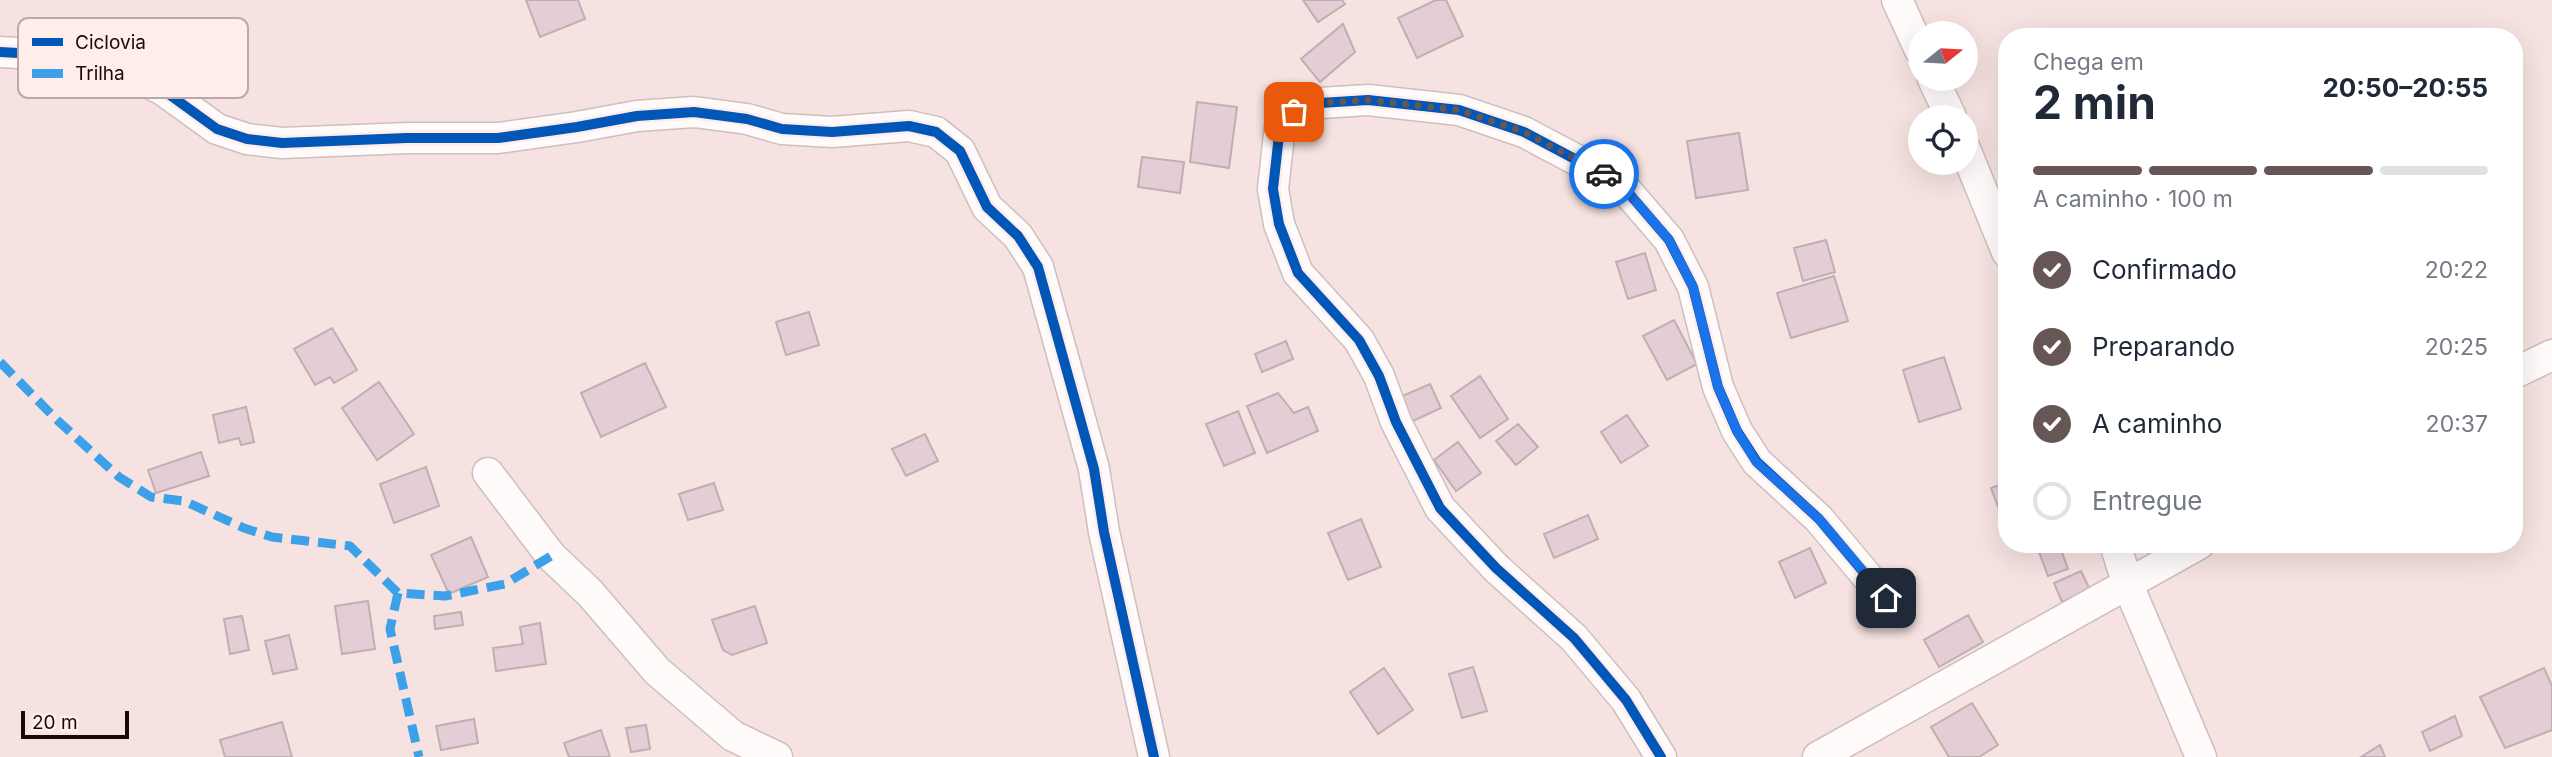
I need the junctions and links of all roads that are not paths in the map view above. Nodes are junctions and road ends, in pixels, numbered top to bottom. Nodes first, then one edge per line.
1 (1896, 0) edge
2 (1908, 25) edge
3 (0, 52) edge
4 (18, 53) edge
5 (174, 98) edge
6 (1976, 175) edge
7 (1998, 230) edge
8 (2552, 355) edge
9 (2523, 369) edge
10 (488, 473) dead end
11 (2118, 553) edge
12 (2183, 553) edge
13 (2127, 585) junction
14 (1886, 598) dead end
15 (777, 757) edge
16 (1154, 757) edge
17 (1661, 757) edge
18 (1818, 757) edge
19 (2201, 757) edge

1 - 2 street
3 - 4 street
5 - 16 street
6 - 7 street
8 - 9 street
10 - 15 street
11 - 13 street
12 - 13 street
13 - 18 street
13 - 19 street
14 - 17 street

